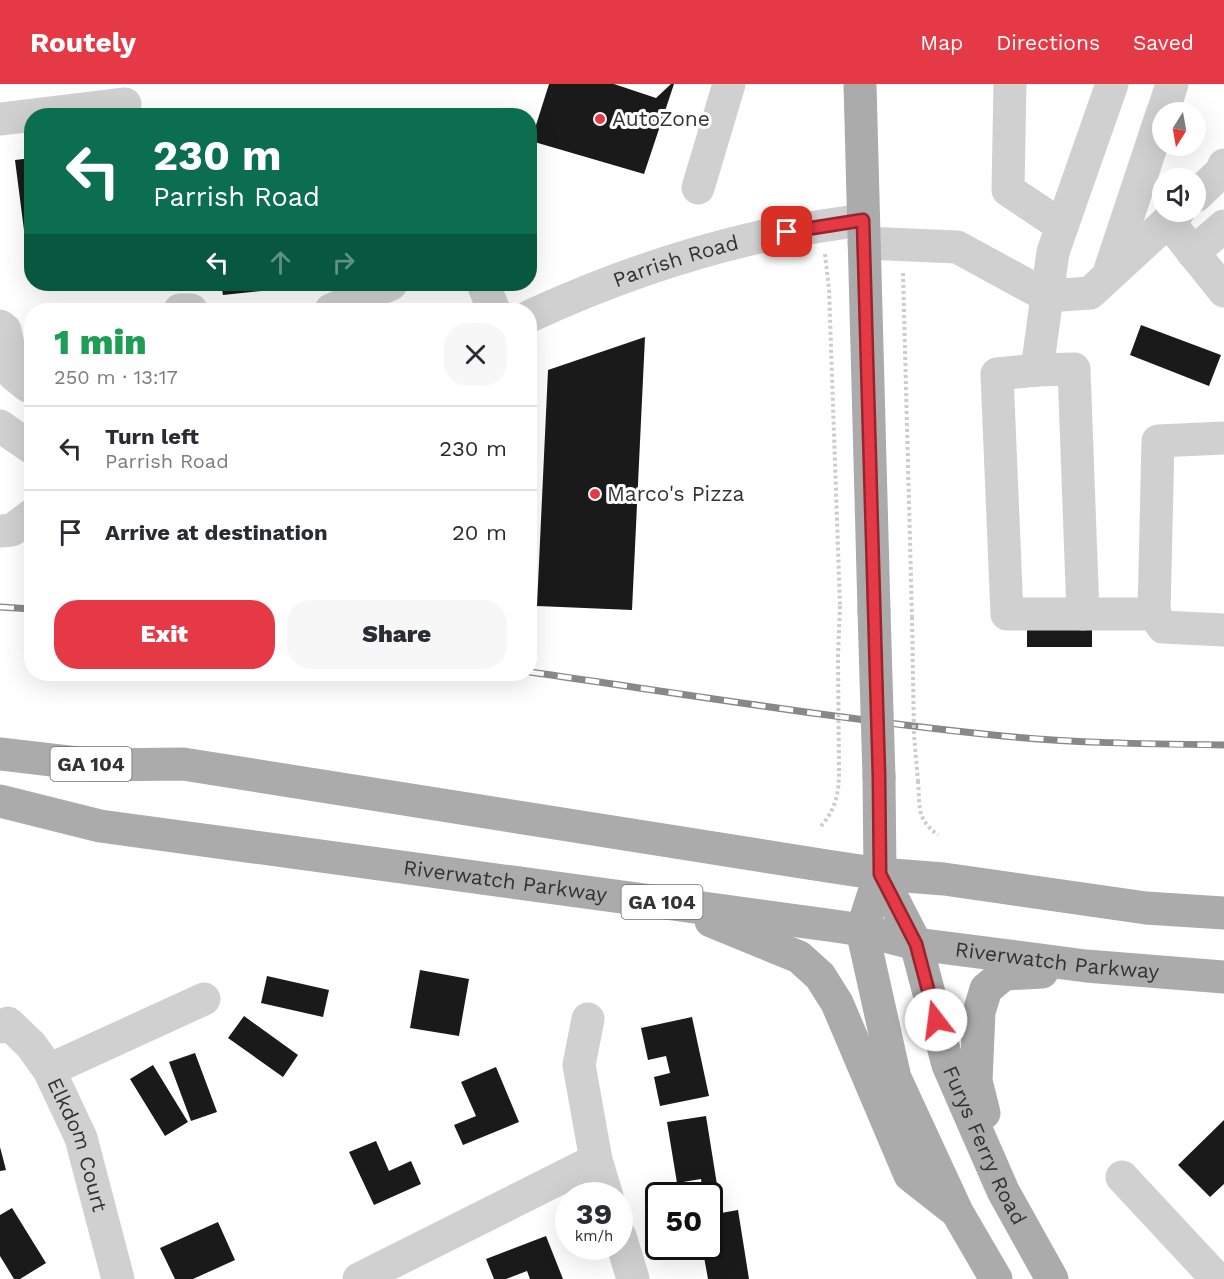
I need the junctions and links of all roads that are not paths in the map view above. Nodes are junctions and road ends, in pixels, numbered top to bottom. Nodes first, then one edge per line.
1 (729, 84) edge
2 (860, 84) edge
3 (1010, 84) edge
4 (1112, 84) edge
5 (1172, 84) edge
6 (1166, 102) edge
7 (125, 104) dead end
8 (92, 108) edge
9 (24, 116) edge
10 (0, 119) edge
11 (1152, 146) edge
12 (1224, 165) edge
13 (1206, 186) edge
14 (698, 188) dead end
15 (1167, 222) edge
16 (1176, 222) edge
17 (1062, 226) junction
18 (1224, 226) edge
19 (864, 231) junction
20 (1193, 253) junction
21 (1108, 278) junction
22 (368, 291) edge
23 (1224, 291) edge
24 (1047, 296) junction
25 (344, 298) edge
26 (537, 313) edge
27 (12, 328) edge
28 (1037, 370) junction
29 (24, 383) edge
30 (0, 426) edge
31 (1224, 438) edge
32 (24, 442) edge
33 (24, 521) edge
34 (0, 531) edge
35 (1083, 614) junction
36 (1154, 614) junction
37 (1224, 630) edge
38 (0, 754) edge
39 (0, 801) edge
40 (880, 874) junction
41 (668, 903) junction
42 (1224, 913) edge
43 (862, 930) junction
44 (916, 944) junction
45 (1086, 966) junction
46 (1224, 977) edge
47 (204, 999) dead end
48 (588, 1018) dead end
49 (4, 1025) edge
50 (49, 1070) junction
51 (596, 1160) junction
52 (1122, 1177) dead end
53 (603, 1182) edge
54 (1003, 1191) junction
55 (957, 1212) junction
56 (627, 1260) edge
57 (117, 1279) edge
58 (359, 1279) edge
59 (633, 1279) edge
60 (996, 1279) edge
61 (1052, 1279) edge
62 (1217, 1279) edge

1 - 14 street
2 - 19 main road, Furys Ferry Road
3 - 17 street
4 - 17 street
5 - 6 street
7 - 8 street
9 - 10 street
11 - 21 street
12 - 13 street
15 - 21 street
16 - 20 street
17 - 24 street
18 - 20 street
19 - 24 street, Parrish Road
19 - 26 street, Parrish Road
19 - 40 main road, Furys Ferry Road, bridge
20 - 23 street
21 - 24 street
22 - 25 street
24 - 28 street
27 - 29 street
28 - 35 street
28 - 35 street
30 - 32 street
31 - 36 street
33 - 34 street
35 - 36 street
36 - 37 street
38 - 40 main road, GA 104
39 - 41 main road, Riverwatch Parkway / GA 104
40 - 42 main road, GA 104
40 - 43 main road, Furys Ferry Road
40 - 44 main road, Furys Ferry Road
41 - 43 main road, Riverwatch Parkway / GA 104
41 - 55 main road
43 - 44 main road, Riverwatch Parkway / GA 104
43 - 55 main road
44 - 45 main road, Riverwatch Parkway / GA 104
44 - 54 main road, Furys Ferry Road
45 - 46 main road, Riverwatch Parkway / GA 104
45 - 54 main road
47 - 50 street
48 - 51 street
49 - 50 street, Elkdom Court
50 - 57 street, Elkdom Court
51 - 53 street
51 - 58 street
52 - 62 street
54 - 61 main road, Furys Ferry Road
55 - 60 main road
56 - 59 street

